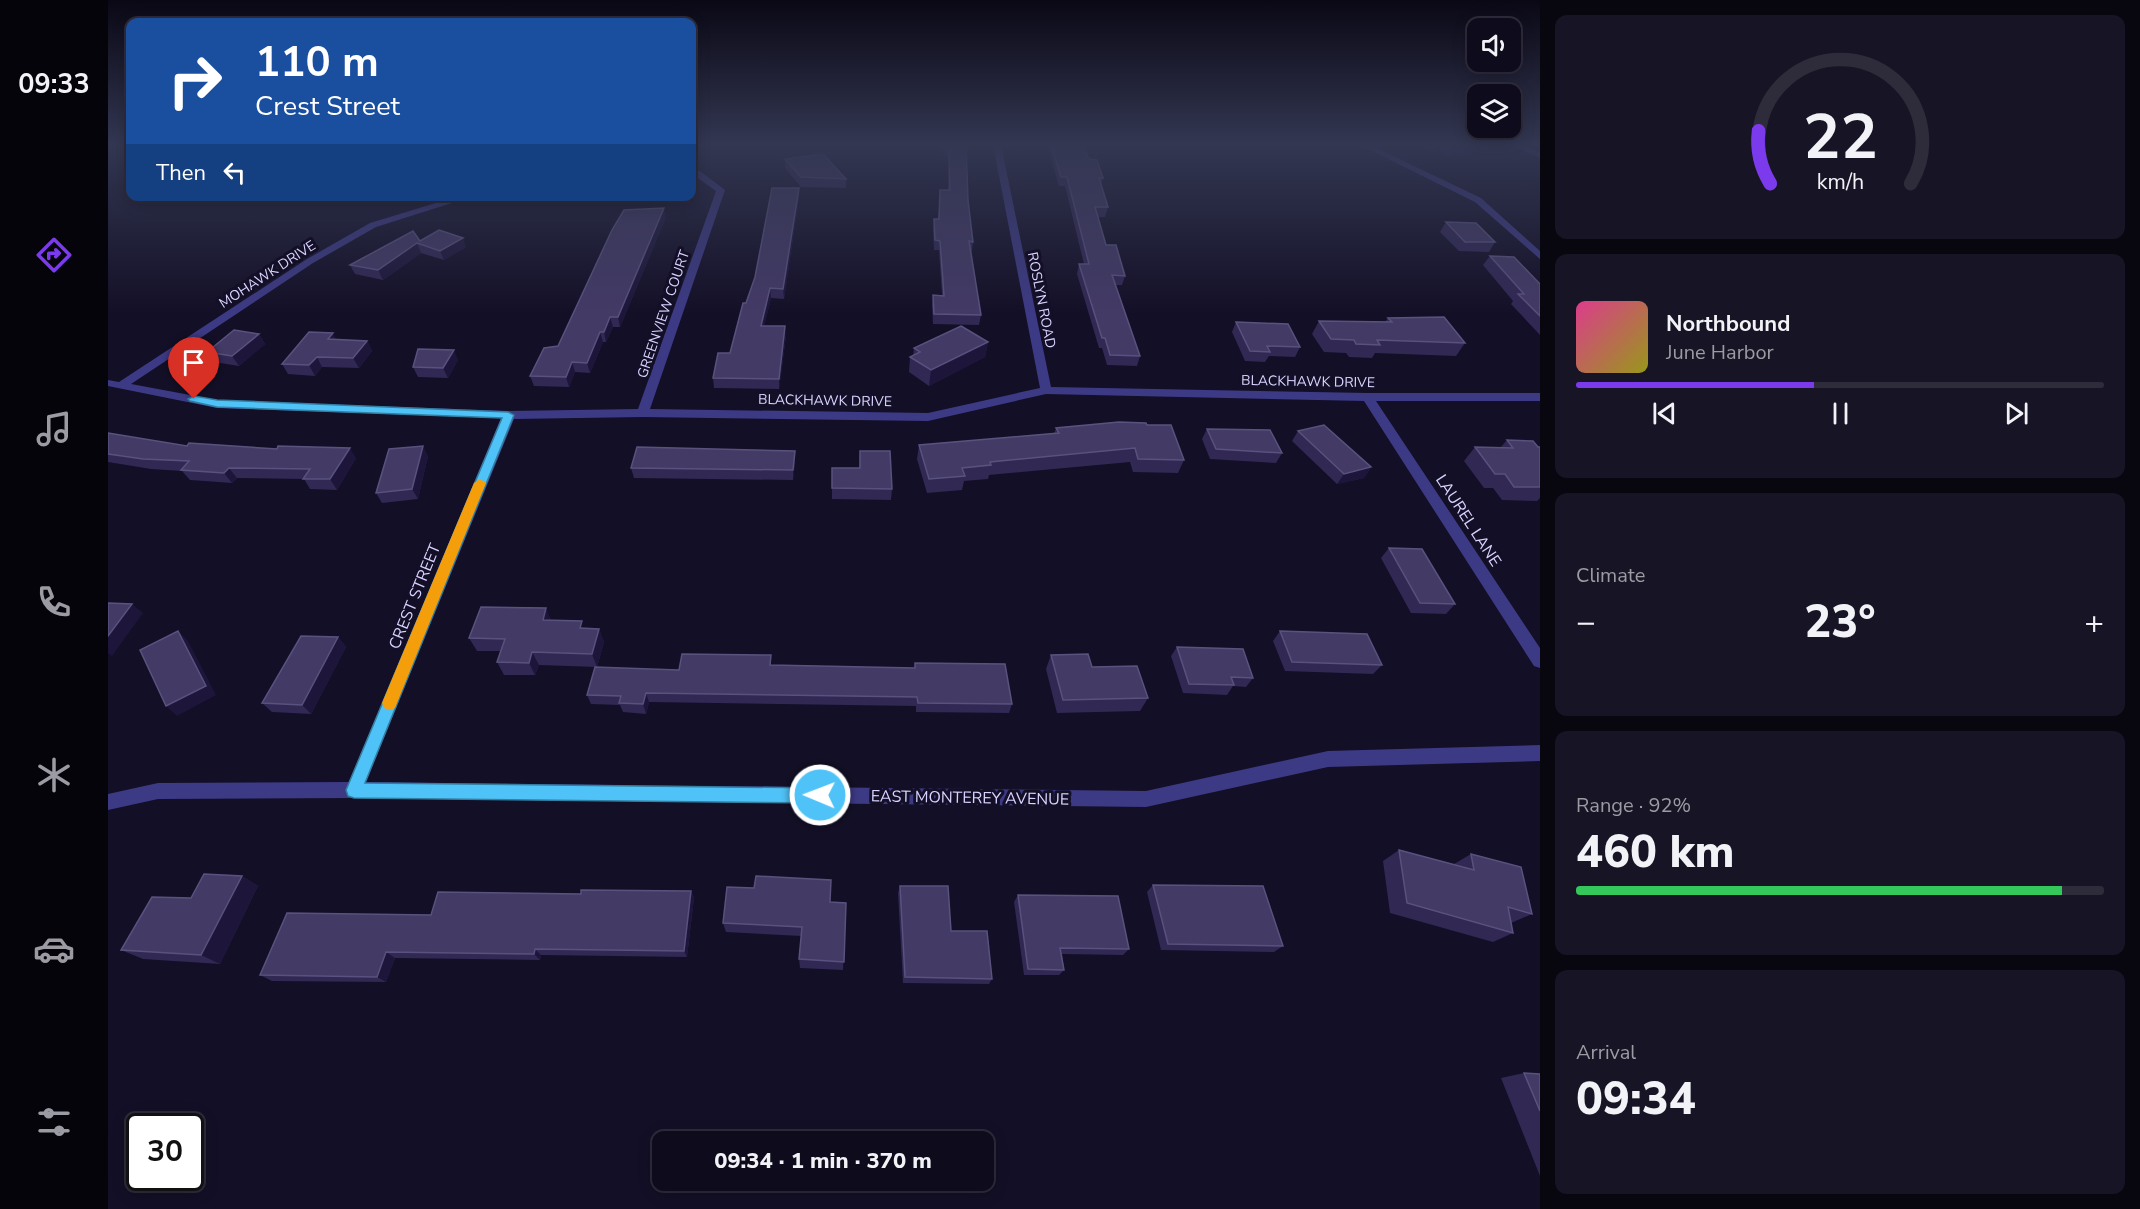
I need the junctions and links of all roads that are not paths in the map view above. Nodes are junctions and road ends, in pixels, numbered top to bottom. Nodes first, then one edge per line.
1 (443, 201) edge
2 (717, 201) edge
3 (1008, 201) edge
4 (1480, 201) edge
5 (1540, 256) edge
6 (108, 383) edge
7 (123, 384) junction
8 (1046, 390) junction
9 (1540, 397) edge
10 (1368, 398) junction
11 (643, 412) junction
12 (508, 415) junction
13 (1540, 662) edge
14 (1540, 753) edge
15 (354, 790) junction
16 (108, 802) edge

1 - 7 street, MOHAWK DRIVE
2 - 11 street, GREENVIEW COURT
3 - 8 street, ROSLYN ROAD
4 - 5 street
6 - 7 street, BLACKHAWK DRIVE
7 - 12 street, BLACKHAWK DRIVE
8 - 10 street, BLACKHAWK DRIVE
8 - 11 street, BLACKHAWK DRIVE
9 - 10 street, BLACKHAWK DRIVE
10 - 13 street, LAUREL LANE
11 - 12 street, BLACKHAWK DRIVE
12 - 15 street, CREST STREET
14 - 15 street, EAST MONTEREY AVENUE
15 - 16 street, EAST MONTEREY AVENUE

